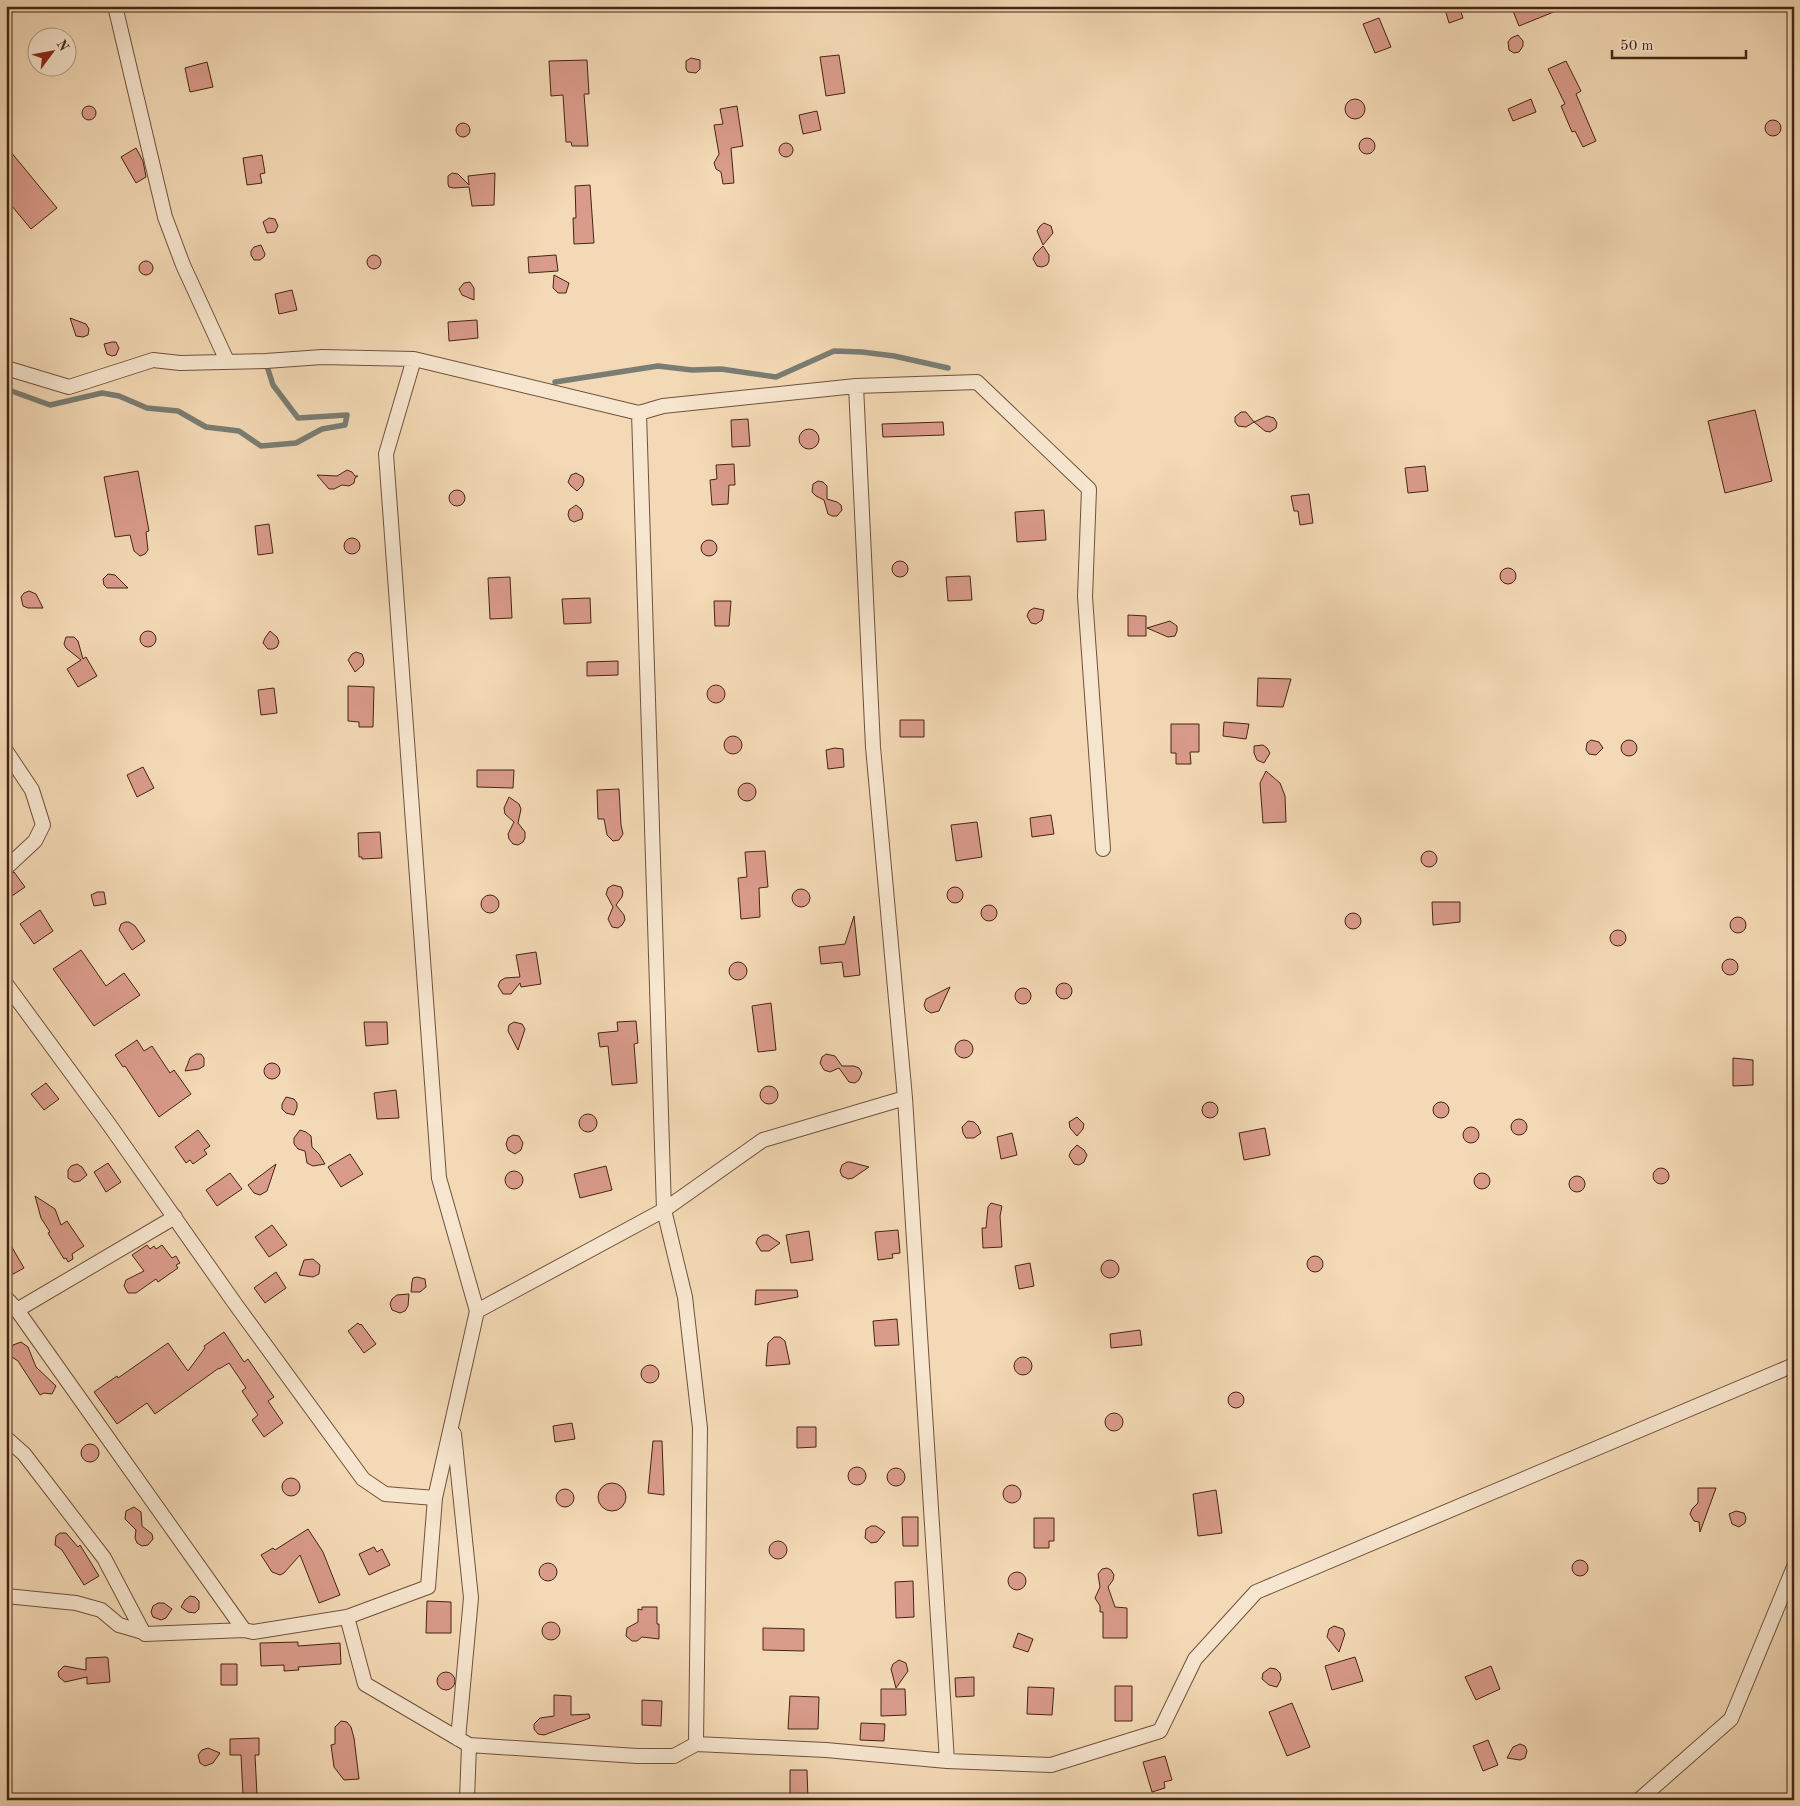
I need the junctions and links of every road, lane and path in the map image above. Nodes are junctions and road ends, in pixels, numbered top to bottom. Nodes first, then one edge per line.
1 (115, 6) edge
2 (414, 358) junction
3 (227, 362) junction
4 (6, 368) edge
5 (856, 386) junction
6 (639, 413) junction
7 (6, 751) edge
8 (1103, 849) dead end
9 (6, 868) edge
10 (6, 984) edge
11 (905, 1098) junction
12 (664, 1210) junction
13 (175, 1217) junction
14 (6, 1298) edge
15 (18, 1310) junction
16 (477, 1311) junction
17 (1794, 1366) edge
18 (452, 1421) junction
19 (6, 1438) edge
20 (435, 1498) junction
21 (1794, 1567) edge
22 (6, 1596) edge
23 (347, 1617) junction
24 (244, 1630) junction
25 (142, 1632) junction
26 (464, 1742) junction
27 (696, 1744) junction
28 (947, 1760) junction
29 (468, 1800) edge
30 (1639, 1800) edge

1 - 3 street
2 - 3 street
2 - 6 street
2 - 16 street
3 - 4 street
5 - 6 street
5 - 8 street
5 - 11 street
6 - 12 street
7 - 9 street
10 - 13 street
11 - 12 street
11 - 28 street
12 - 16 street
12 - 27 street
13 - 15 street
13 - 20 street
14 - 15 street
15 - 24 street
16 - 18 street
17 - 28 street
18 - 20 street
18 - 26 street
19 - 25 street
20 - 23 street
21 - 30 street
22 - 25 street
23 - 24 street
23 - 26 street
24 - 25 street
26 - 27 street
26 - 29 street
27 - 28 street

